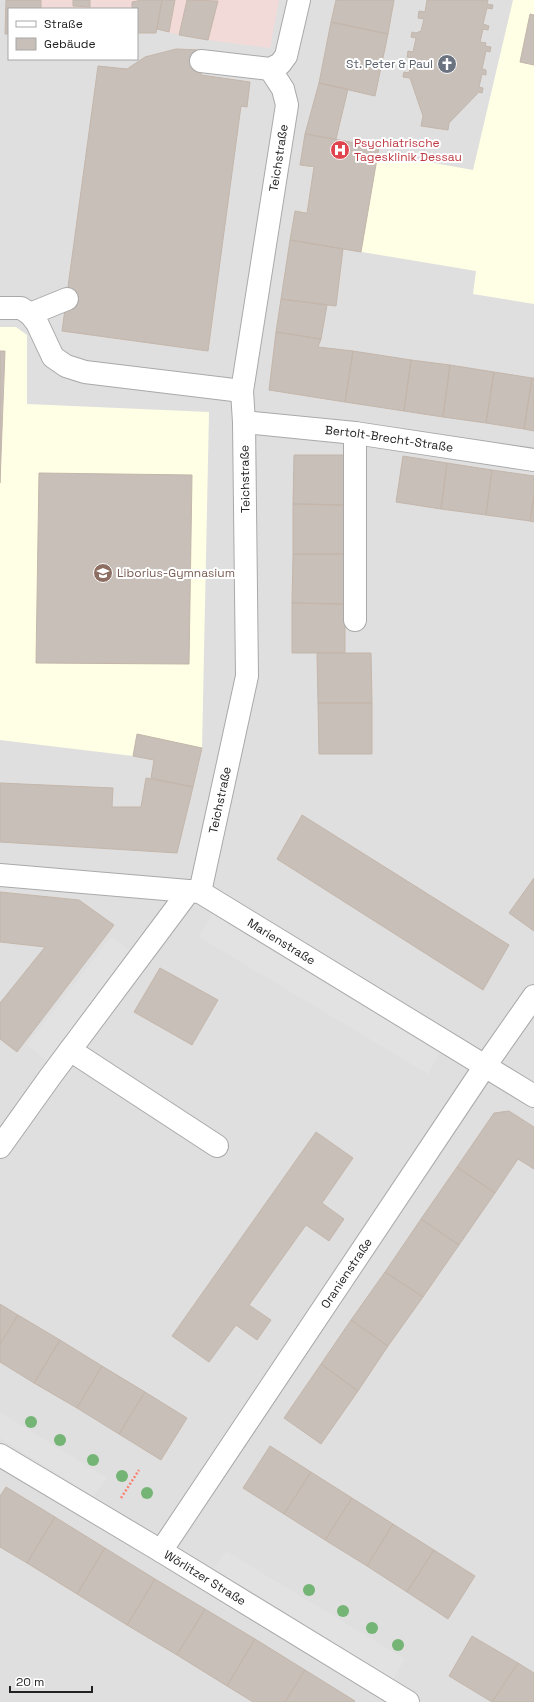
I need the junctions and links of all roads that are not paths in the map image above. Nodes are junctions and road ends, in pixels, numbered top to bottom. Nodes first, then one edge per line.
1 (299, 0) edge
2 (201, 61) dead end
3 (270, 69) junction
4 (66, 299) dead end
5 (0, 308) edge
6 (30, 314) junction
7 (242, 391) junction
8 (244, 422) junction
9 (356, 433) junction
10 (534, 460) edge
11 (355, 620) dead end
12 (0, 874) edge
13 (194, 892) junction
14 (534, 996) edge
15 (70, 1050) junction
16 (485, 1066) junction
17 (534, 1096) edge
18 (217, 1146) dead end
19 (0, 1147) edge
20 (0, 1455) edge
21 (161, 1551) junction
22 (408, 1702) edge

1 - 3 street
2 - 3 street
3 - 7 street, Teichstraße
4 - 6 street
5 - 6 street
6 - 7 street
7 - 8 street, Teichstraße
8 - 9 street, Bertolt-Brecht-Straße
8 - 13 street, Teichstraße
9 - 10 street, Bertolt-Brecht-Straße
9 - 11 street
12 - 13 street, Marienstraße
13 - 15 street
13 - 16 street, Marienstraße
14 - 16 street, Oranienstraße
15 - 18 street
15 - 19 street
16 - 17 street, Marienstraße
16 - 21 street, Oranienstraße
20 - 21 street, Wörlitzer Straße
21 - 22 street, Wörlitzer Straße

